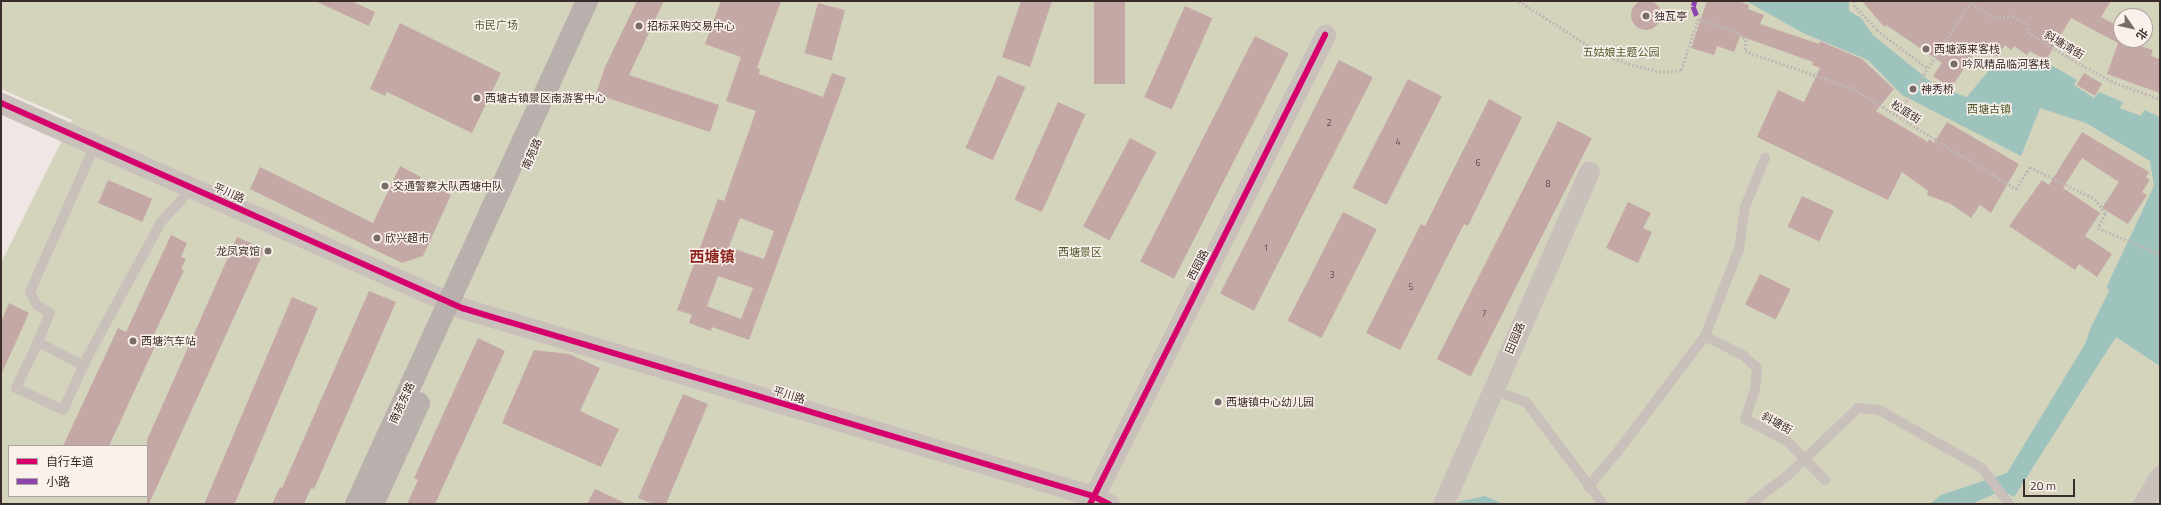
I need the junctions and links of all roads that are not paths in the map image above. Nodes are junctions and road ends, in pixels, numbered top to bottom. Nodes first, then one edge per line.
1 (587, 1) edge
2 (602, 1) edge
3 (1325, 35) dead end
4 (1, 103) edge
5 (94, 145) junction
6 (1765, 158) dead end
7 (1589, 172) dead end
8 (192, 188) junction
9 (455, 305) junction
10 (1705, 336) junction
11 (38, 342) junction
12 (84, 366) junction
13 (1492, 390) junction
14 (1805, 459) junction
15 (2160, 476) edge
16 (1825, 480) dead end
17 (1588, 487) junction
18 (2007, 500) edge
19 (1097, 501) edge
20 (356, 504) edge
21 (373, 504) edge
22 (1443, 504) edge
23 (1603, 504) edge
24 (1750, 504) edge
25 (2143, 504) edge

1 - 9 main road, 南苑路
2 - 9 main road, 南苑路
3 - 19 street, 西园路
4 - 5 street, 平川路
5 - 8 street, 平川路
5 - 11 lane
6 - 10 lane
7 - 13 street, 田园路
8 - 9 street, 平川路
8 - 12 lane
9 - 19 street, 平川路
9 - 20 main road, 南苑东路
9 - 21 main road, 南苑东路
10 - 14 lane, 斜塘街
10 - 17 lane
11 - 12 lane
11 - 12 lane
13 - 17 lane
13 - 22 street, 田园路
14 - 16 lane, 斜塘街
14 - 18 lane
14 - 24 lane
15 - 25 street
17 - 23 lane

